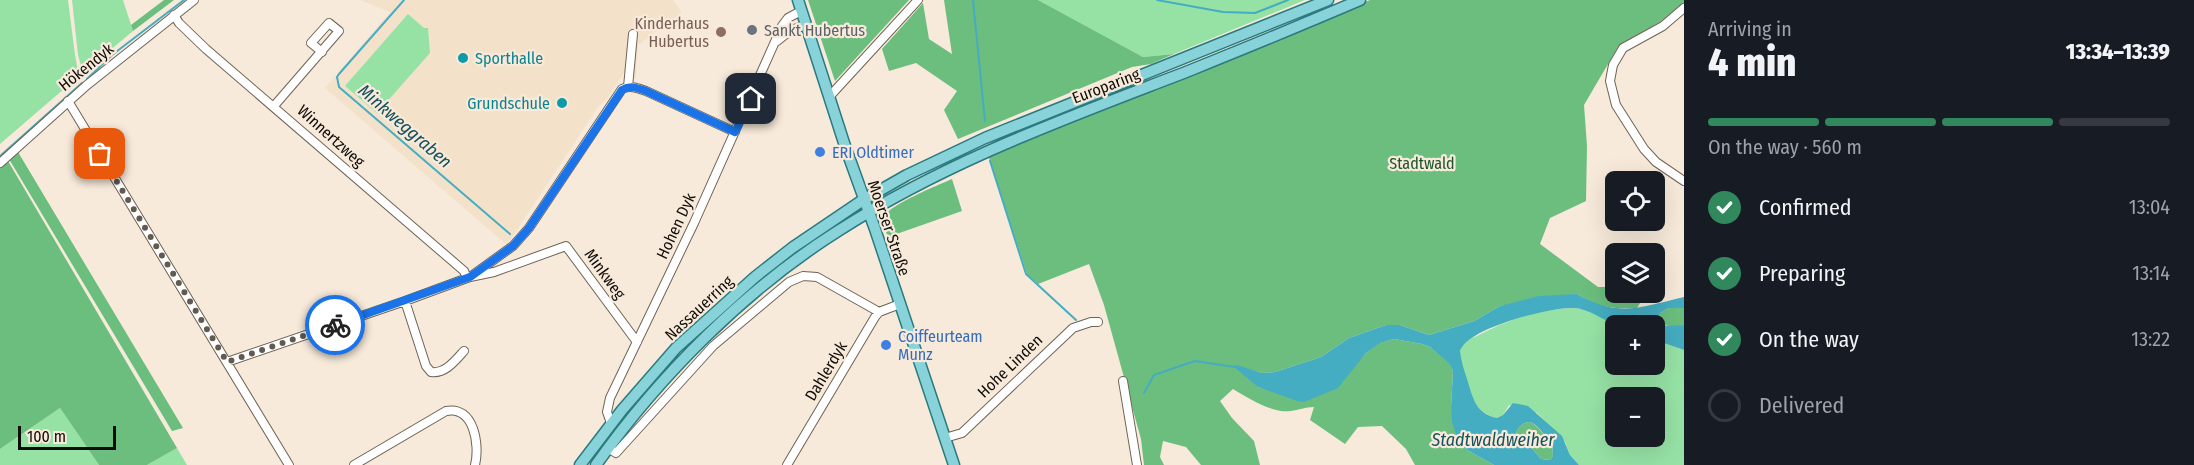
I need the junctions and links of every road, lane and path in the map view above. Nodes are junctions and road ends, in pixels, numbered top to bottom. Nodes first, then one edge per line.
1 (194, 0) edge
2 (918, 0) edge
3 (1329, 0) edge
4 (1360, 0) edge
5 (800, 6) edge
6 (1684, 8) edge
7 (174, 15) junction
8 (806, 26) junction
9 (633, 33) dead end
10 (777, 41) junction
11 (322, 52) dead end
12 (628, 87) junction
13 (829, 97) junction
14 (68, 101) junction
15 (274, 106) junction
16 (735, 132) junction
17 (0, 163) edge
18 (1684, 181) edge
19 (863, 200) junction
20 (869, 213) junction
21 (469, 278) junction
22 (405, 302) junction
23 (900, 304) junction
24 (879, 312) junction
25 (1098, 321) dead end
26 (637, 342) junction
27 (464, 351) dead end
28 (227, 362) junction
29 (1123, 381) dead end
30 (611, 423) junction
31 (945, 438) junction
32 (612, 451) junction
33 (289, 465) edge
34 (354, 465) edge
35 (475, 465) edge
36 (580, 465) edge
37 (596, 465) edge
38 (787, 465) edge
39 (954, 465) edge
40 (1137, 465) edge

1 - 7 street, Hökendyk
2 - 13 street
3 - 19 main road, Europaring
4 - 20 main road, Europaring
5 - 8 main road, Moerser Straße
5 - 10 street, Hohen Dyk
6 - 18 street
7 - 14 street, Hökendyk
7 - 15 street, Winnertzweg
8 - 10 street
8 - 13 main road, Moerser Straße
9 - 12 street
10 - 16 street, Hohen Dyk
11 - 15 street
12 - 16 street
12 - 21 street, Minkweg
13 - 19 main road, Moerser Straße
14 - 17 street, Hökendyk
14 - 28 street
15 - 21 street, Winnertzweg
16 - 26 street, Hohen Dyk
19 - 20 main road, Moerser Straße
19 - 30 main road, Nassauerring
20 - 23 main road, Moerser Straße
20 - 32 main road, Nassauerring
21 - 22 street, Minkweg
21 - 26 street, Minkweg
22 - 27 street
22 - 28 street, Minkweg
23 - 24 street
23 - 31 main road, Moerser Straße
24 - 32 street, Nassauerring
24 - 38 street, Dahlerdyk
25 - 31 street, Hohe Linden
26 - 30 street, Hohen Dyk
28 - 33 street
29 - 40 street
30 - 36 main road, Nassauerring
31 - 39 main road, Moerser Straße
32 - 37 main road, Nassauerring
34 - 35 street

